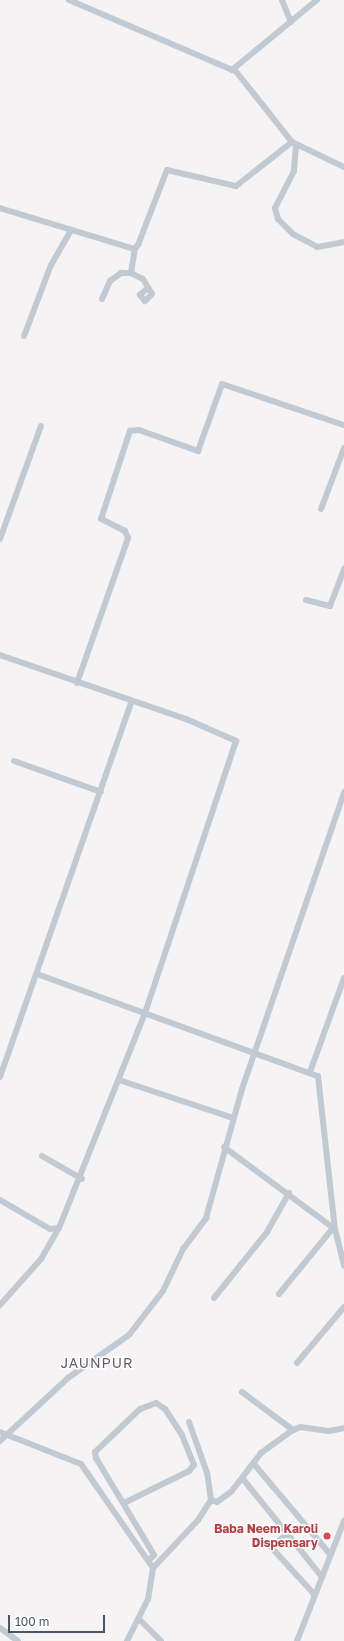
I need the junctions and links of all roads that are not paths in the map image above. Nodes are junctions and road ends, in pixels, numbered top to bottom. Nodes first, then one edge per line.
1 (69, 0) edge
2 (282, 0) edge
3 (317, 0) edge
4 (291, 22) junction
5 (234, 69) junction
6 (294, 144) junction
7 (344, 167) edge
8 (0, 208) edge
9 (71, 230) junction
10 (344, 242) edge
11 (135, 248) junction
12 (131, 273) junction
13 (147, 289) dead end
14 (102, 299) dead end
15 (24, 336) dead end
16 (344, 425) edge
17 (41, 426) dead end
18 (344, 448) edge
19 (321, 509) dead end
20 (0, 539) edge
21 (344, 569) edge
22 (306, 600) dead end
23 (0, 655) edge
24 (77, 683) junction
25 (131, 703) junction
26 (14, 761) dead end
27 (102, 792) junction
28 (344, 792) edge
29 (37, 974) junction
30 (344, 978) edge
31 (145, 1013) junction
32 (254, 1052) junction
33 (310, 1072) junction
34 (0, 1077) edge
35 (119, 1080) junction
36 (233, 1118) junction
37 (224, 1147) junction
38 (42, 1156) dead end
39 (82, 1179) junction
40 (289, 1193) junction
41 (0, 1200) edge
42 (334, 1229) junction
43 (58, 1230) junction
44 (344, 1266) edge
45 (279, 1294) dead end
46 (214, 1298) dead end
47 (0, 1305) edge
48 (344, 1307) edge
49 (297, 1363) dead end
50 (242, 1392) dead end
51 (189, 1422) dead end
52 (344, 1428) edge
53 (293, 1430) junction
54 (0, 1432) edge
55 (6, 1437) junction
56 (0, 1441) edge
57 (254, 1464) junction
58 (243, 1479) junction
59 (211, 1500) junction
60 (124, 1502) junction
61 (344, 1521) edge
62 (287, 1534) junction
63 (341, 1536) edge
64 (329, 1553) junction
65 (148, 1561) junction
66 (153, 1568) junction
67 (322, 1577) junction
68 (315, 1596) junction
69 (139, 1619) junction
70 (0, 1628) edge
71 (18, 1641) edge
72 (127, 1641) edge
73 (161, 1641) edge
74 (297, 1641) edge

1 - 5 street
2 - 4 street
3 - 4 street
4 - 5 street
5 - 6 street
6 - 7 street
6 - 10 street
6 - 11 street
8 - 9 street
9 - 11 street
9 - 15 street
11 - 12 street
12 - 13 street
12 - 14 street
16 - 24 street
17 - 20 street
18 - 19 street
21 - 22 street
23 - 24 street
24 - 25 street
25 - 27 street
25 - 31 street
26 - 27 street
27 - 29 street
28 - 32 street
29 - 31 street
29 - 34 street
30 - 33 street
31 - 32 street
31 - 35 street
32 - 33 street
32 - 36 street
33 - 42 street
35 - 36 street
35 - 39 street
36 - 37 street
37 - 40 street
37 - 55 street
38 - 39 street
39 - 43 street
40 - 42 street
40 - 46 street
41 - 43 street
42 - 44 street
42 - 45 street
43 - 47 street
48 - 49 street
50 - 53 street
51 - 59 street
52 - 53 street
53 - 57 street
54 - 55 street
55 - 56 street
55 - 65 street
57 - 58 street
57 - 64 street
58 - 59 street
58 - 62 street
59 - 66 street
60 - 60 street
60 - 65 street
61 - 63 street
62 - 67 street
62 - 68 street
63 - 64 street
64 - 67 street
65 - 66 street
66 - 69 street
67 - 68 street
68 - 74 street
69 - 72 street
69 - 73 street
70 - 71 street

